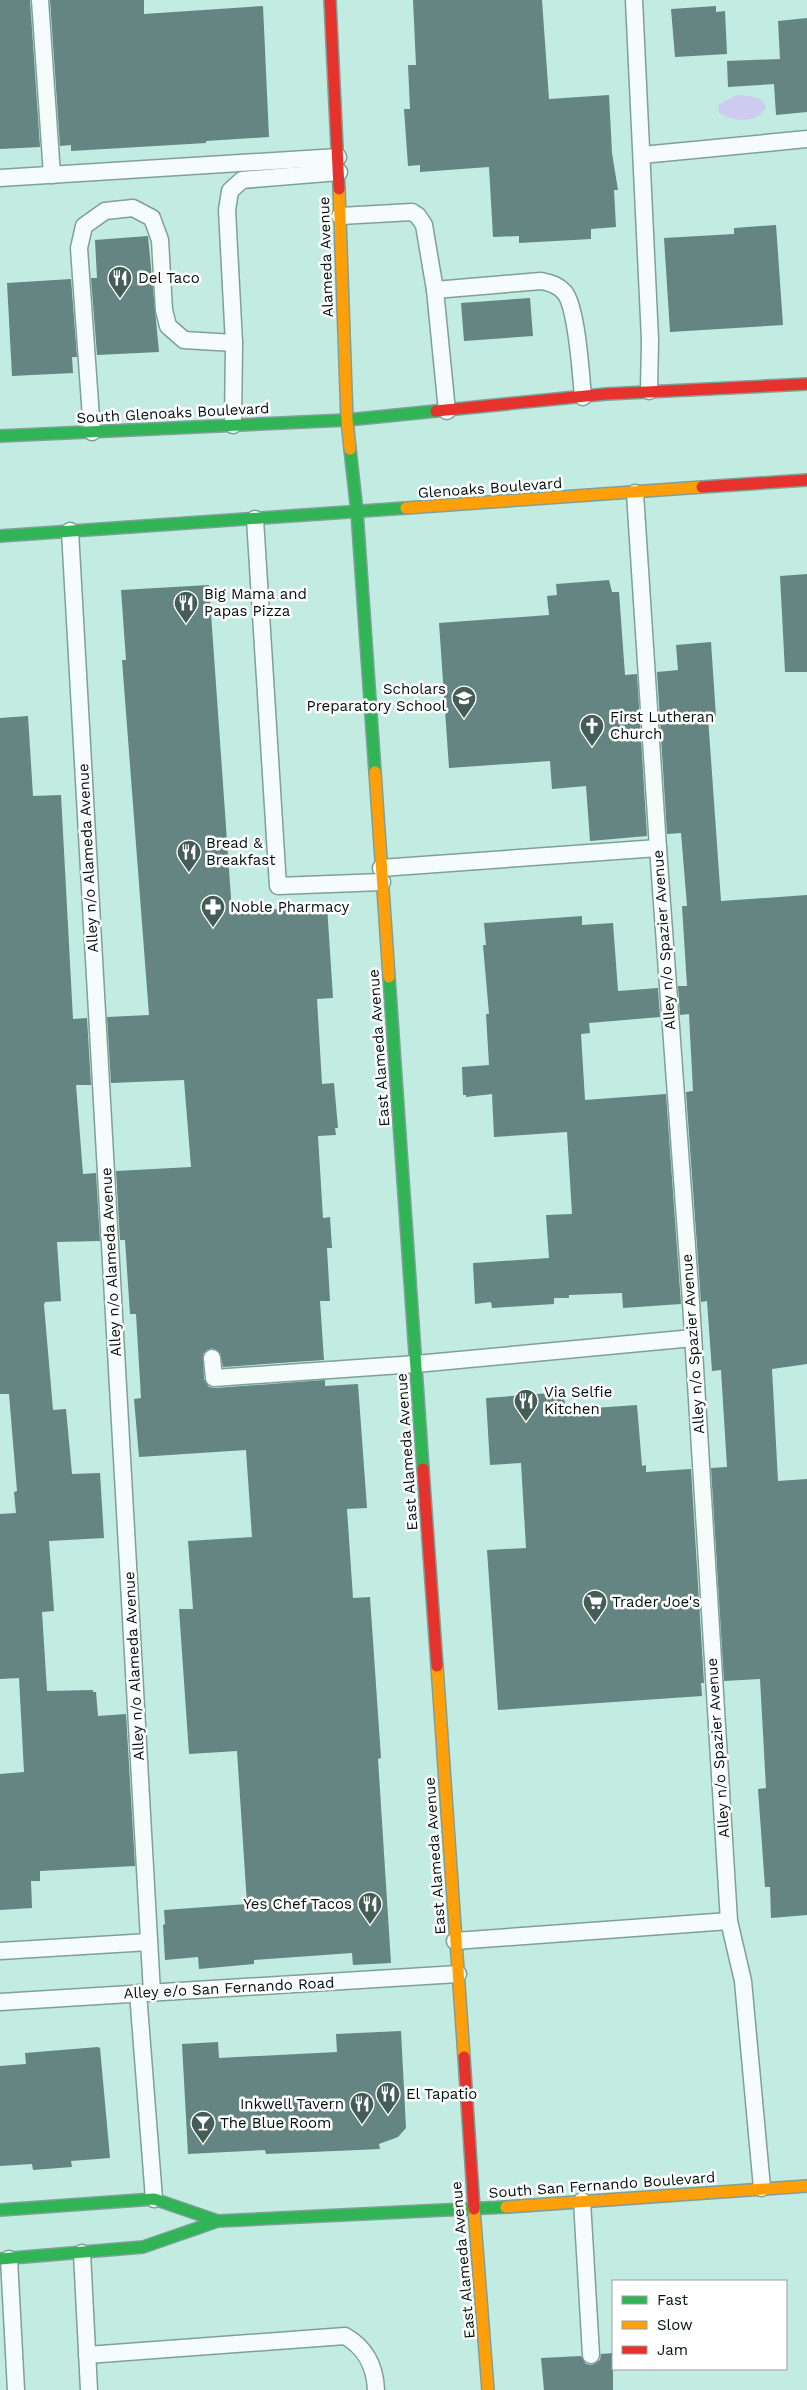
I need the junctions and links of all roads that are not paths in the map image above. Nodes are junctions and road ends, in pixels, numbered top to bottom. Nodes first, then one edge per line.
1 (40, 0) edge
2 (330, 0) edge
3 (634, 0) edge
4 (807, 139) edge
5 (642, 155) junction
6 (338, 165) junction
7 (57, 175) junction
8 (0, 178) edge
9 (340, 216) junction
10 (435, 290) junction
11 (234, 343) junction
12 (807, 384) edge
13 (649, 391) junction
14 (584, 397) junction
15 (447, 410) junction
16 (347, 420) junction
17 (233, 426) junction
18 (92, 432) junction
19 (0, 436) edge
20 (807, 480) edge
21 (635, 493) junction
22 (357, 512) junction
23 (255, 519) junction
24 (70, 531) junction
25 (0, 536) edge
26 (658, 848) junction
27 (382, 875) junction
28 (694, 1338) junction
29 (212, 1358) dead end
30 (416, 1364) junction
31 (729, 1920) junction
32 (456, 1941) junction
33 (149, 1942) junction
34 (0, 1951) edge
35 (458, 1974) junction
36 (145, 1993) junction
37 (0, 2002) edge
38 (807, 2186) edge
39 (762, 2188) junction
40 (154, 2199) junction
41 (582, 2201) junction
42 (474, 2209) junction
43 (0, 2210) edge
44 (218, 2222) junction
45 (82, 2252) junction
46 (4, 2259) edge
47 (7, 2350) edge
48 (87, 2355) junction
49 (591, 2355) dead end
50 (16, 2390) edge
51 (89, 2390) edge
52 (376, 2390) edge
53 (488, 2390) edge

1 - 7 lane
2 - 6 main road, Alameda Avenue
3 - 5 lane
4 - 5 lane
5 - 13 lane
6 - 7 lane
6 - 9 main road, Alameda Avenue
6 - 11 lane
7 - 8 lane
9 - 10 lane
9 - 16 main road, Alameda Avenue
10 - 14 lane
10 - 15 lane
11 - 17 lane
11 - 18 lane
12 - 13 main road
13 - 14 main road
14 - 15 main road
15 - 16 main road
16 - 17 main road, South Glenoaks Boulevard
16 - 22 main road, Alameda Avenue
17 - 18 main road, South Glenoaks Boulevard
18 - 19 main road, South Glenoaks Boulevard
20 - 21 main road, Glenoaks Boulevard
21 - 22 main road, Glenoaks Boulevard
21 - 26 lane, Alley n/o Spazier Avenue
22 - 23 main road, Glenoaks Boulevard
22 - 27 main road, East Alameda Avenue
23 - 24 main road, Glenoaks Boulevard
23 - 27 lane
24 - 25 main road
24 - 33 lane, Alley n/o Alameda Avenue
26 - 27 lane
26 - 28 lane, Alley n/o Spazier Avenue
27 - 30 main road, East Alameda Avenue
28 - 30 lane
28 - 31 lane, Alley n/o Spazier Avenue
29 - 30 lane
30 - 32 main road, East Alameda Avenue
31 - 32 lane
31 - 39 lane, Alley n/o Spazier Avenue
32 - 35 main road, East Alameda Avenue
33 - 34 lane
33 - 36 lane, Alley n/o Alameda Avenue
35 - 36 lane, Alley e/o San Fernando Road
35 - 42 main road, East Alameda Avenue
36 - 37 lane, Alley e/o San Fernando Road
36 - 40 lane, Alley n/o Alameda Avenue
38 - 39 main road, South San Fernando Boulevard
39 - 41 main road, South San Fernando Boulevard
40 - 43 main road, South San Fernando Boulevard
40 - 44 main road, South San Fernando Boulevard
41 - 42 main road, South San Fernando Boulevard
41 - 49 lane
42 - 44 main road, South San Fernando Boulevard
42 - 53 main road, East Alameda Avenue
44 - 45 main road, South San Fernando Boulevard
45 - 46 main road, South San Fernando Boulevard
45 - 48 lane
46 - 47 lane
47 - 50 lane
48 - 51 lane
48 - 52 lane

